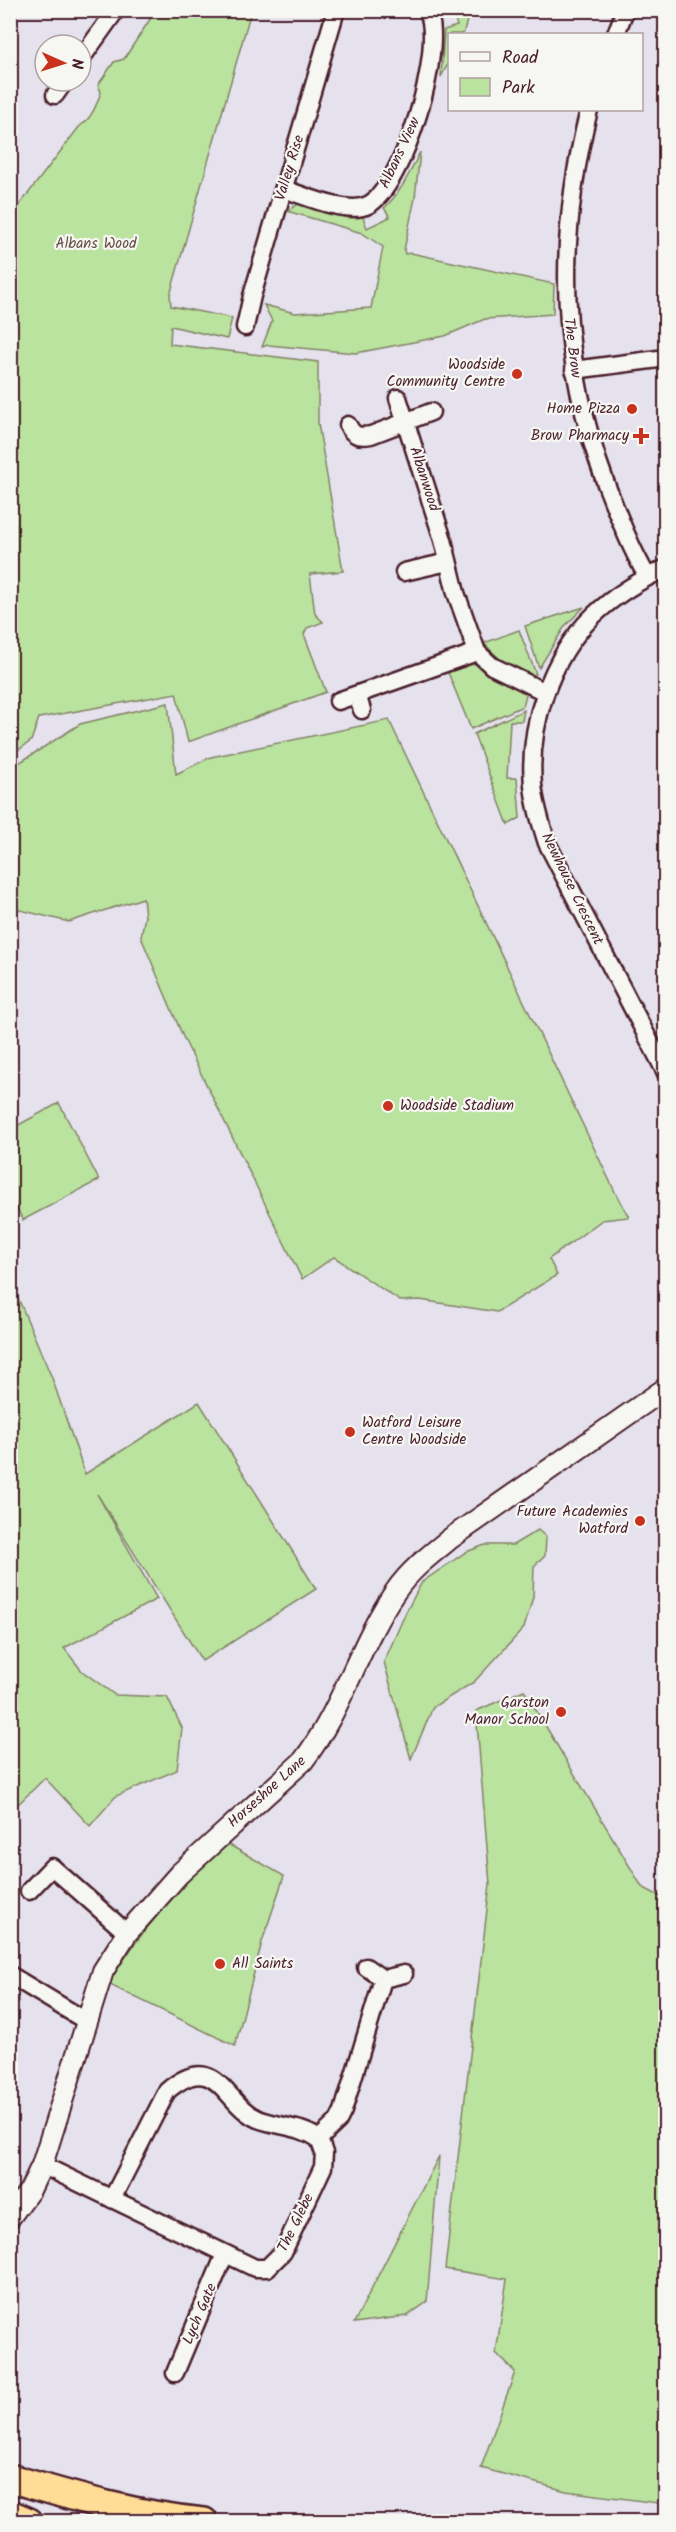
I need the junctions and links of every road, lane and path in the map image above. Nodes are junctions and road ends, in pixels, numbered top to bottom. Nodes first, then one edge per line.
1 (116, 10) edge
2 (336, 10) edge
3 (427, 10) edge
4 (626, 10) edge
5 (616, 33) edge
6 (93, 42) edge
7 (589, 111) edge
8 (284, 189) junction
9 (245, 327) dead end
10 (666, 358) edge
11 (574, 370) junction
12 (398, 398) dead end
13 (431, 412) dead end
14 (406, 422) junction
15 (348, 425) dead end
16 (448, 562) junction
17 (666, 568) edge
18 (404, 572) dead end
19 (647, 576) junction
20 (477, 652) junction
21 (546, 692) junction
22 (338, 701) dead end
23 (666, 1073) edge
24 (666, 1388) edge
25 (29, 1891) dead end
26 (128, 1933) junction
27 (366, 1967) dead end
28 (404, 1974) dead end
29 (10, 1975) edge
30 (383, 1979) junction
31 (86, 2021) junction
32 (319, 2139) junction
33 (42, 2165) junction
34 (112, 2199) junction
35 (10, 2217) edge
36 (225, 2254) junction
37 (175, 2373) dead end
38 (10, 2478) edge
39 (10, 2514) edge
40 (29, 2522) edge
41 (204, 2522) edge

1 - 6 street
2 - 8 street, Valley Rise
3 - 8 street, Albans View
4 - 5 street
7 - 11 street, The Brow
8 - 9 street, Valley Rise
10 - 11 street
11 - 19 street, The Brow
12 - 14 street, Albanwood
13 - 14 street
14 - 15 street
14 - 16 street, Albanwood
16 - 18 street
16 - 20 street, Albanwood
17 - 19 street, Newhouse Crescent
19 - 21 street, Newhouse Crescent
20 - 21 street
20 - 22 street
21 - 23 street, Newhouse Crescent
24 - 26 street, Horseshoe Lane
25 - 26 street
26 - 31 street, Horseshoe Lane
27 - 30 street
28 - 30 street
29 - 31 street
30 - 32 street
31 - 33 street, Horseshoe Lane
32 - 34 street
32 - 36 street, The Glebe
33 - 34 street, The Glebe
33 - 35 street, Horseshoe Lane
34 - 36 street, The Glebe
36 - 37 street, Lych Gate
38 - 41 highway
39 - 40 highway

